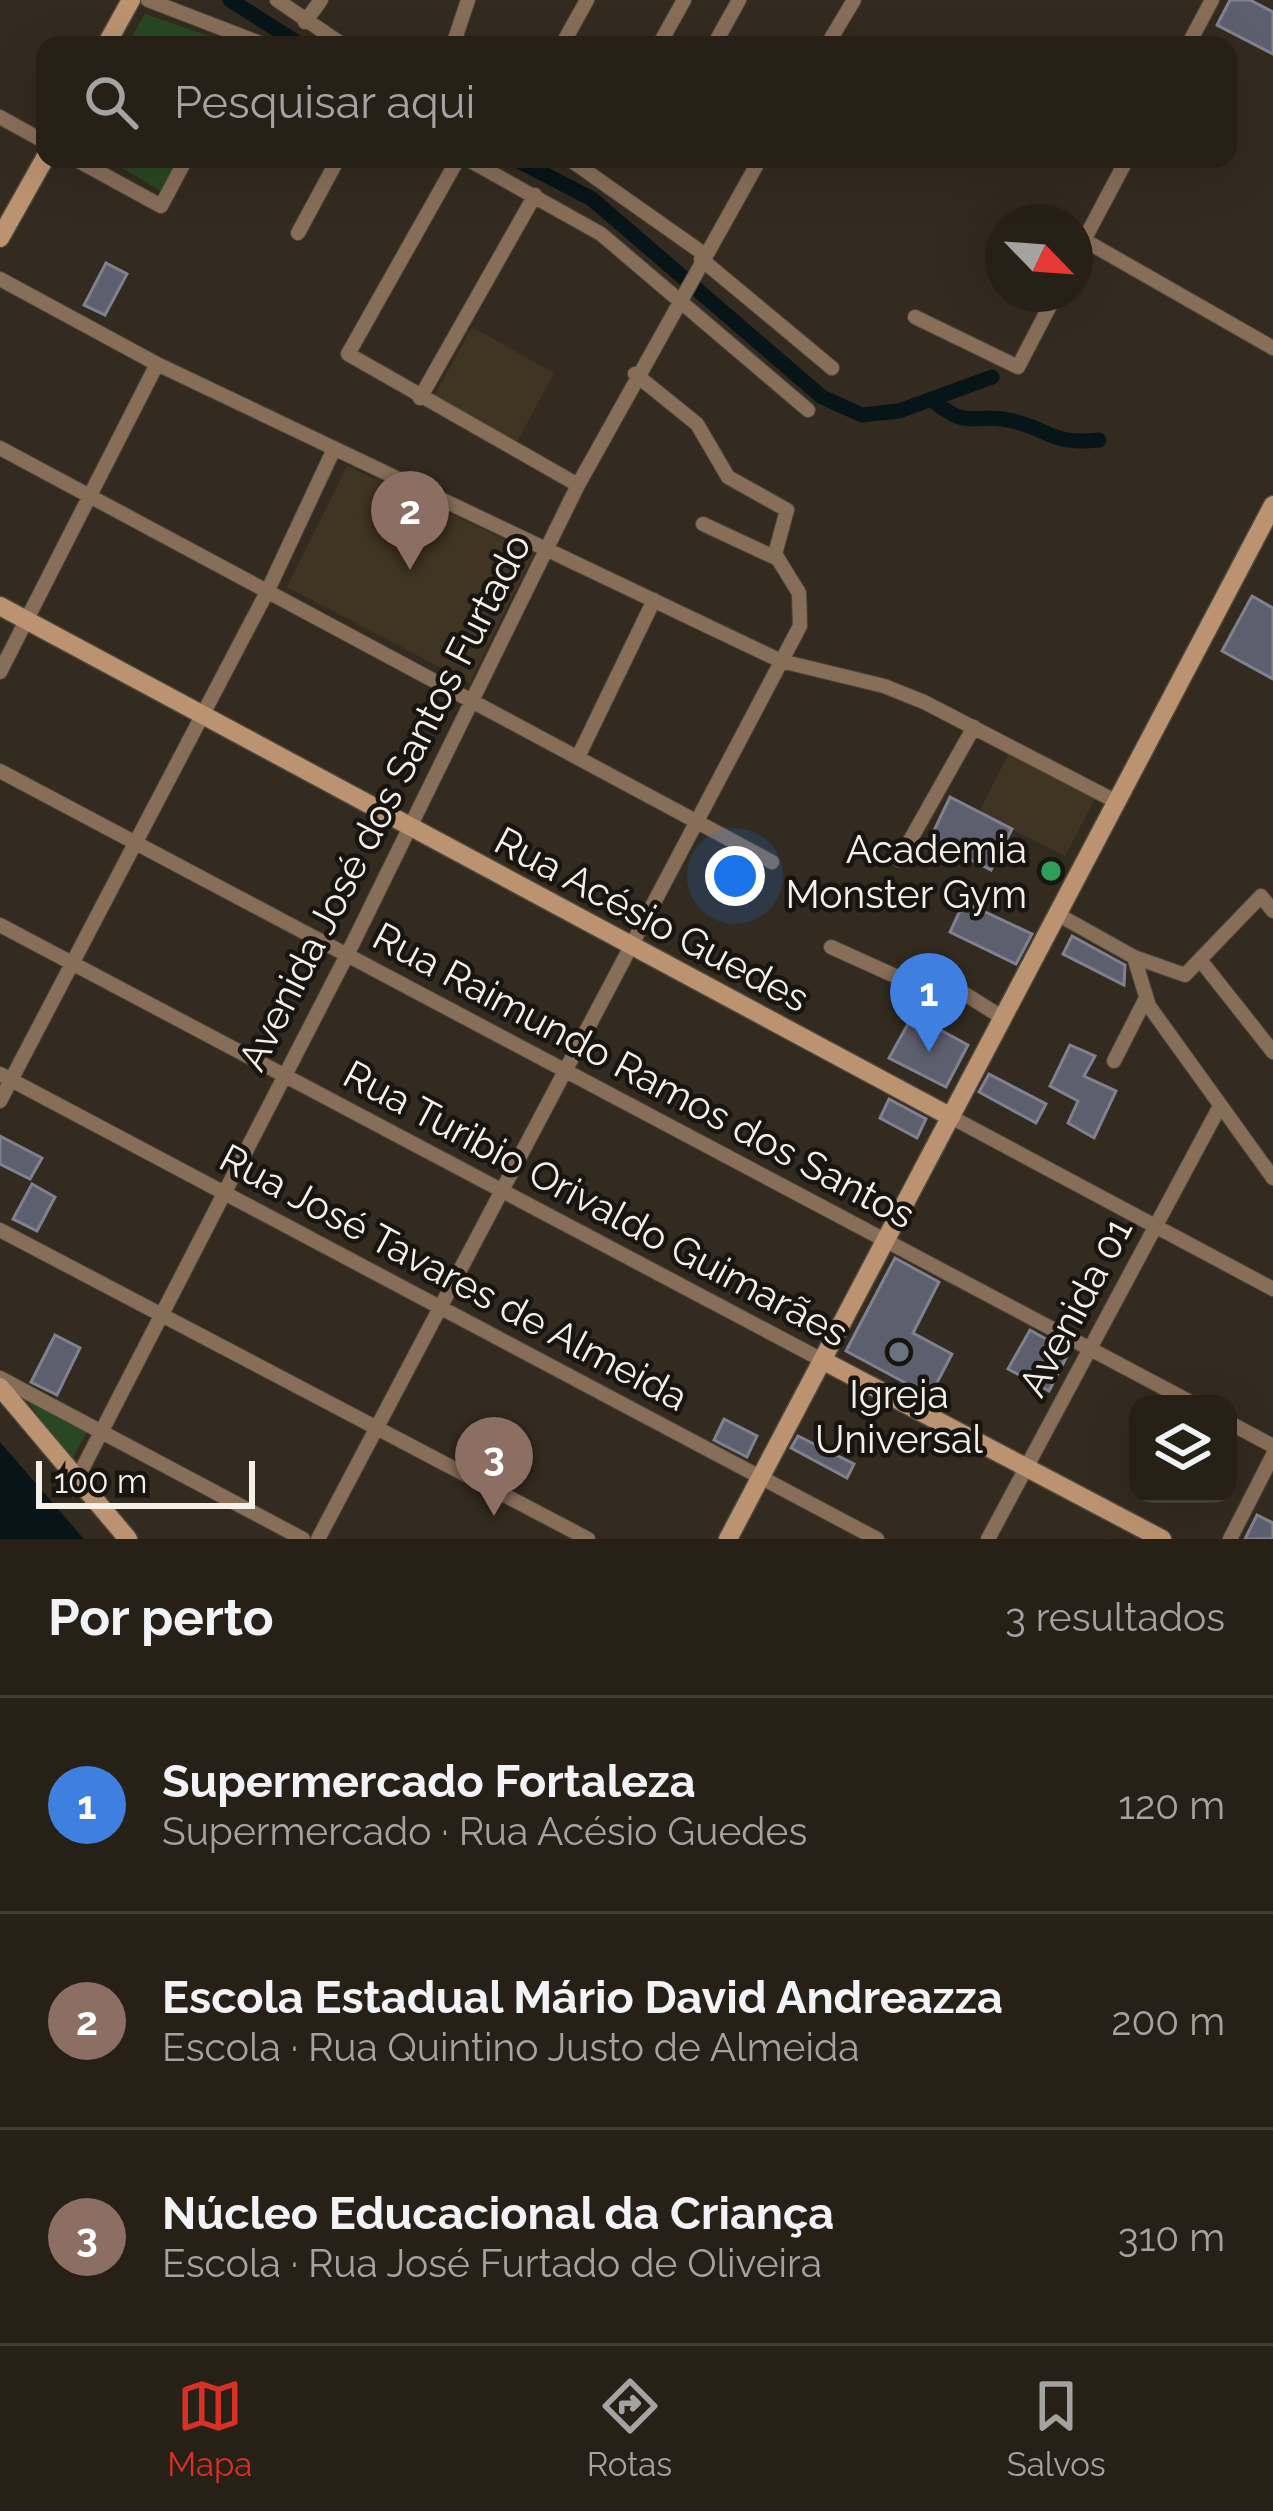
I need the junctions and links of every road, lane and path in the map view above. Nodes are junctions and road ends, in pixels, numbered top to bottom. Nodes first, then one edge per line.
1 (131, 0) edge
2 (148, 0) edge
3 (277, 0) edge
4 (321, 0) edge
5 (468, 0) edge
6 (586, 0) edge
7 (684, 0) edge
8 (739, 0) edge
9 (853, 0) edge
10 (1212, 0) edge
11 (305, 22) junction
12 (111, 36) edge
13 (238, 36) edge
14 (328, 36) edge
15 (456, 36) edge
16 (567, 36) edge
17 (664, 36) edge
18 (719, 36) edge
19 (832, 36) edge
20 (1193, 36) edge
21 (0, 117) edge
22 (36, 137) edge
23 (39, 168) edge
24 (91, 168) edge
25 (181, 168) edge
26 (333, 168) edge
27 (458, 168) edge
28 (481, 168) edge
29 (581, 168) edge
30 (755, 168) edge
31 (1122, 168) edge
32 (535, 195) junction
33 (1093, 223) edge
34 (298, 233) dead end
35 (0, 238) edge
36 (1093, 245) edge
37 (700, 261) junction
38 (0, 279) edge
39 (679, 297) junction
40 (1047, 312) edge
41 (915, 317) dead end
42 (1273, 348) edge
43 (157, 364) junction
44 (832, 368) dead end
45 (635, 374) junction
46 (420, 398) junction
47 (808, 410) dead end
48 (0, 448) edge
49 (334, 449) junction
50 (578, 485) junction
51 (91, 497) junction
52 (1273, 505) edge
53 (703, 524) dead end
54 (548, 551) junction
55 (776, 558) junction
56 (267, 592) junction
57 (654, 600) junction
58 (0, 606) edge
59 (27, 620) junction
60 (782, 661) junction
61 (0, 672) edge
62 (472, 703) junction
63 (202, 715) junction
64 (974, 727) junction
65 (578, 757) junction
66 (0, 771) edge
67 (1117, 802) junction
68 (698, 822) junction
69 (410, 827) junction
70 (135, 843) junction
71 (899, 860) dead end
72 (772, 862) dead end
73 (1267, 897) edge
74 (1273, 911) edge
75 (1057, 914) junction
76 (0, 925) edge
77 (632, 946) junction
78 (831, 947) dead end
79 (347, 955) junction
80 (1134, 956) junction
81 (1201, 961) junction
82 (72, 963) junction
83 (1146, 998) junction
84 (1003, 1018) junction
85 (1273, 1052) edge
86 (1114, 1061) dead end
87 (566, 1071) junction
88 (284, 1076) junction
89 (6, 1077) edge
90 (0, 1101) edge
91 (1220, 1106) junction
92 (951, 1117) junction
93 (1273, 1178) edge
94 (224, 1192) junction
95 (504, 1192) junction
96 (1155, 1226) junction
97 (0, 1229) edge
98 (886, 1240) junction
99 (1273, 1288) edge
100 (442, 1308) junction
101 (162, 1313) junction
102 (1090, 1349) junction
103 (823, 1360) junction
104 (0, 1382) edge
105 (1176, 1395) edge
106 (377, 1427) junction
107 (1237, 1427) edge
108 (100, 1431) junction
109 (1273, 1446) edge
110 (1273, 1455) edge
111 (1026, 1468) junction
112 (761, 1478) junction
113 (77, 1479) junction
114 (128, 1539) edge
115 (303, 1539) edge
116 (318, 1539) edge
117 (588, 1539) edge
118 (728, 1539) edge
119 (877, 1539) edge
120 (988, 1539) edge
121 (1162, 1539) edge
122 (1230, 1539) edge

1 - 12 street
2 - 13 street
3 - 11 street
4 - 11 street
5 - 15 street
6 - 16 street
7 - 17 street
8 - 18 street
9 - 19 street
10 - 20 street
11 - 14 street
21 - 22 street
23 - 35 street
24 - 25 street
26 - 34 street
27 - 46 street
28 - 32 street
29 - 37 street
30 - 37 street, Avenida José dos Santos Furtado
31 - 33 street
32 - 39 street
32 - 46 street
36 - 42 street
37 - 39 street, Avenida José dos Santos Furtado
37 - 44 street
38 - 43 street
39 - 45 street, Avenida José dos Santos Furtado
39 - 47 street
40 - 41 street
43 - 49 street
43 - 51 street
45 - 50 street, Avenida José dos Santos Furtado
45 - 55 street
46 - 50 street
48 - 51 street
49 - 54 street
49 - 56 street
50 - 54 street, Avenida José dos Santos Furtado
51 - 56 street
51 - 59 street
52 - 67 street
53 - 55 street
54 - 57 street
54 - 62 street, Avenida José dos Santos Furtado
55 - 60 street
56 - 62 street
56 - 63 street
57 - 60 street
57 - 65 street
58 - 59 street, Rua Acésio Guedes
59 - 61 street
59 - 63 street, Rua Acésio Guedes
60 - 64 street
60 - 68 street
62 - 65 street
62 - 69 street, Avenida José dos Santos Furtado
63 - 69 street, Rua Acésio Guedes
63 - 70 street
64 - 67 street
64 - 71 street
65 - 68 street
66 - 70 street, Rua Raimundo Ramos dos Santos
67 - 75 street
68 - 72 street
68 - 77 street
69 - 77 street, Rua Acésio Guedes
69 - 79 street, Avenida José dos Santos Furtado
70 - 79 street, Rua Raimundo Ramos dos Santos
70 - 82 street
73 - 74 street
73 - 81 street
75 - 80 street
75 - 84 street
76 - 82 street, Rua Turibio Orivaldo Guimarães
77 - 87 street
77 - 92 street, Rua Acésio Guedes
78 - 84 street
79 - 87 street, Rua Raimundo Ramos dos Santos
79 - 88 street, Avenida José dos Santos Furtado
80 - 81 street
80 - 83 street
81 - 85 street
82 - 88 street, Rua Turibio Orivaldo Guimarães
82 - 89 street
83 - 86 street
83 - 91 street
84 - 92 street
87 - 95 street
87 - 98 street, Rua Raimundo Ramos dos Santos
88 - 94 street, Avenida José dos Santos Furtado
88 - 95 street, Rua Turibio Orivaldo Guimarães
89 - 90 street
89 - 94 street, Rua José Tavares de Almeida
91 - 93 street
91 - 96 street, Avenida 01
92 - 96 street, Rua Acésio Guedes
92 - 98 street
94 - 100 street, Rua José Tavares de Almeida
94 - 101 street, Avenida José dos Santos Furtado
95 - 100 street
95 - 103 street, Rua Turibio Orivaldo Guimarães
96 - 99 street, Rua Acésio Guedes
96 - 102 street, Avenida 01
97 - 101 street
98 - 102 street, Rua Raimundo Ramos dos Santos
98 - 103 street
100 - 106 street
100 - 112 street, Rua José Tavares de Almeida
101 - 106 street
101 - 108 street, Avenida José dos Santos Furtado
102 - 105 street, Rua Raimundo Ramos dos Santos
102 - 111 street, Avenida 01
103 - 111 street, Rua Turibio Orivaldo Guimarães
103 - 112 street
104 - 108 street
104 - 113 street
106 - 116 street
106 - 117 street
107 - 109 street
108 - 113 street, Avenida José dos Santos Furtado
108 - 115 street
110 - 122 street
111 - 120 street, Avenida 01
111 - 121 street, Rua Turibio Orivaldo Guimarães
112 - 118 street
112 - 119 street, Rua José Tavares de Almeida
113 - 114 street

